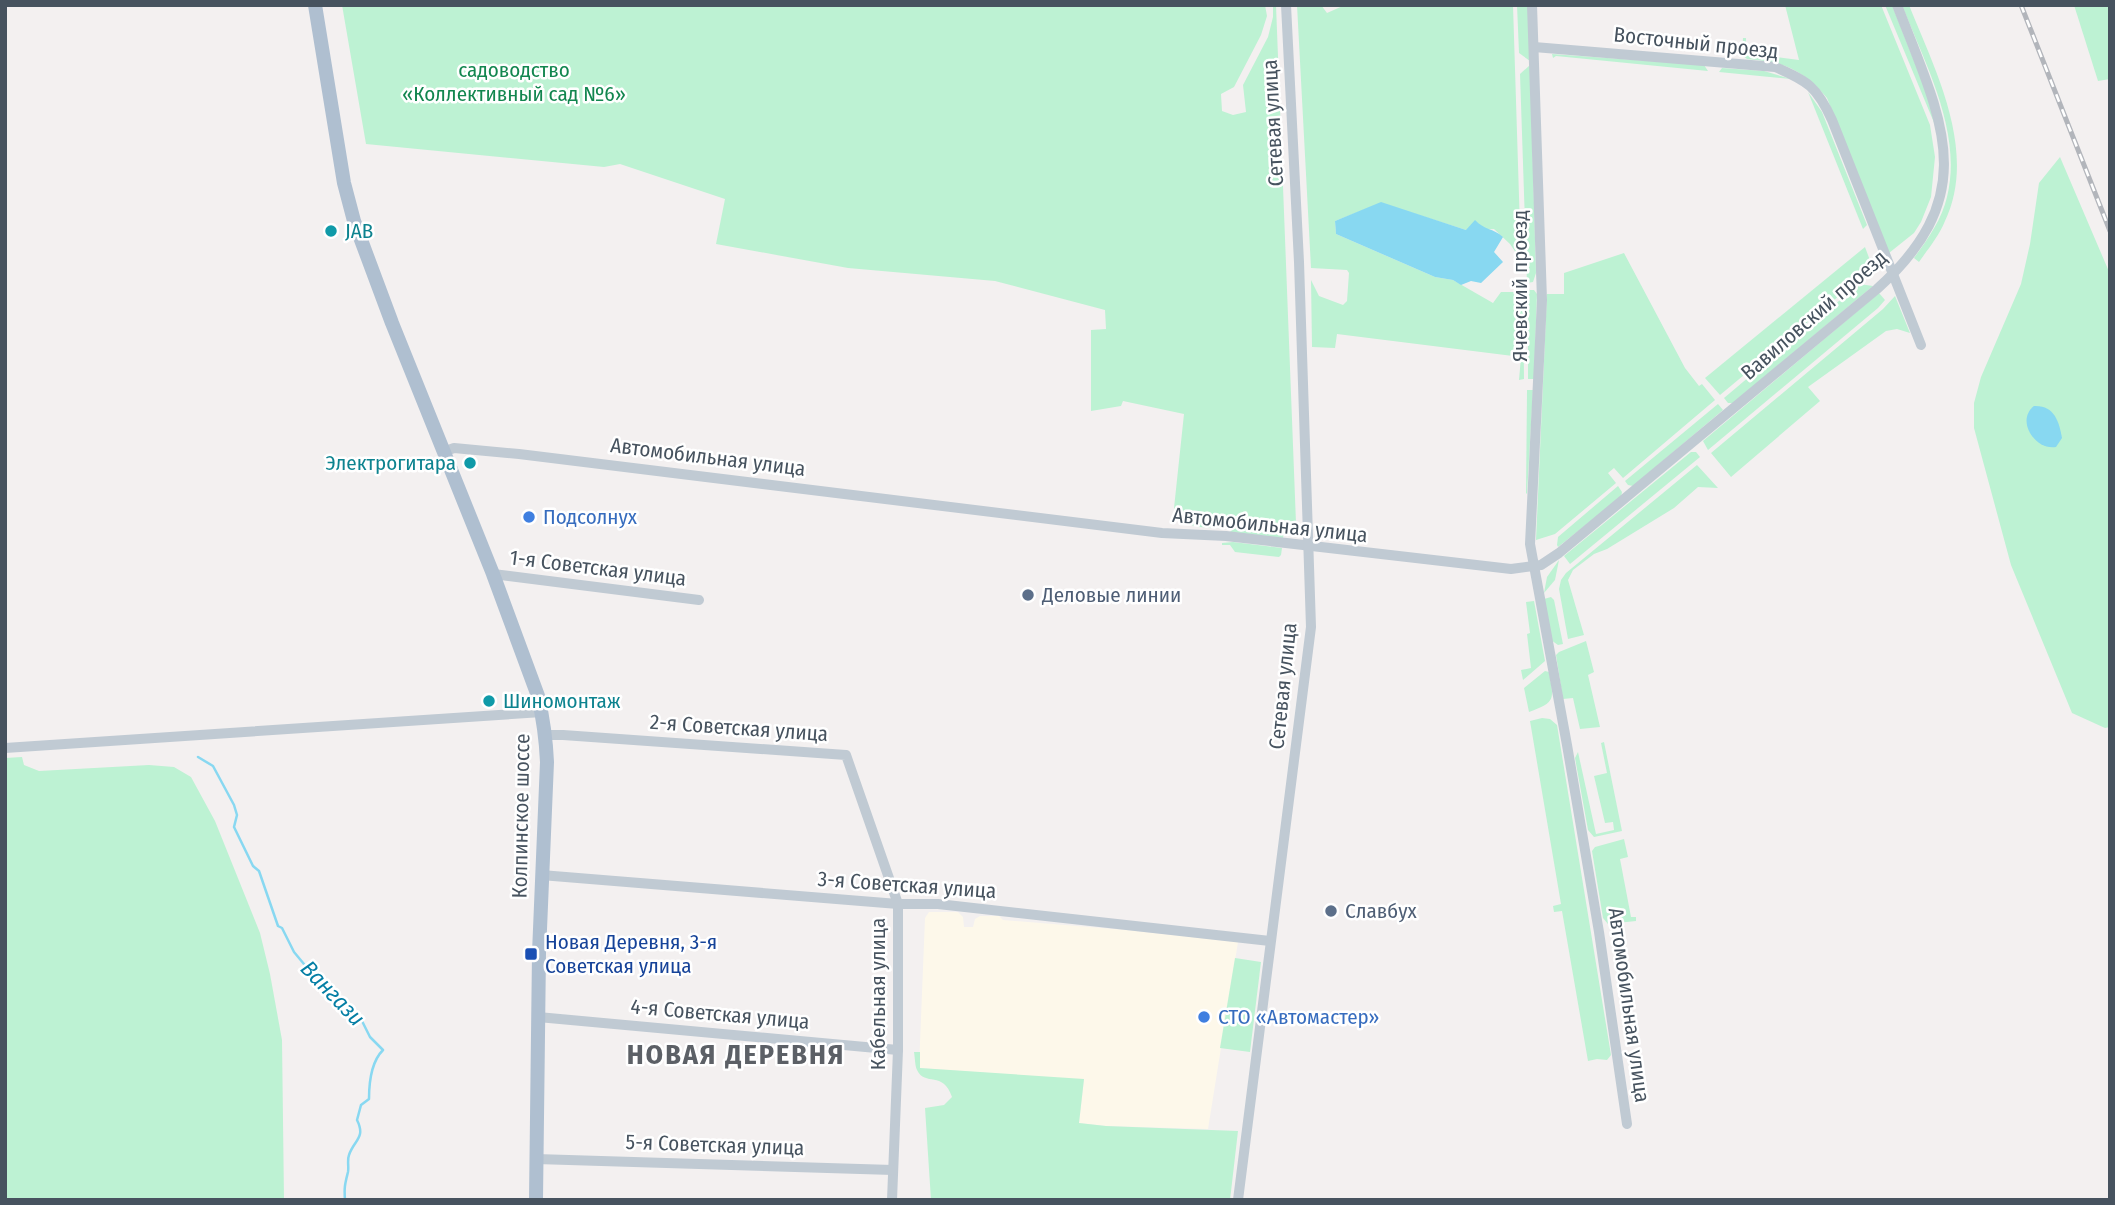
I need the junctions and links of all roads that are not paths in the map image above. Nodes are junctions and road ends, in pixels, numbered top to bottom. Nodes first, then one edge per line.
1 (315, 5) edge
2 (1286, 5) edge
3 (1532, 5) edge
4 (1897, 5) edge
5 (1534, 47) junction
6 (1892, 275) junction
7 (1921, 345) dead end
8 (443, 452) junction
9 (1308, 547) junction
10 (1533, 566) junction
11 (493, 574) junction
12 (699, 600) dead end
13 (542, 712) junction
14 (546, 735) junction
15 (5, 748) edge
16 (846, 755) joint
17 (541, 875) junction
18 (898, 904) junction
19 (1270, 941) junction
20 (538, 1017) junction
21 (898, 1050) junction
22 (1627, 1124) dead end
23 (536, 1159) junction
24 (893, 1170) junction
25 (536, 1200) edge
26 (892, 1200) edge
27 (1238, 1200) edge

1 - 8 main road, Колпинское шоссе
2 - 9 street, Сетевая улица
3 - 5 street, Ячевский проезд
4 - 6 street, Вавиловский проезд
5 - 6 street, Восточный проезд
5 - 10 street, Ячевский проезд
6 - 7 street, Восточный проезд
6 - 10 street, Вавиловский проезд
8 - 9 street, Автомобильная улица
8 - 11 main road, Колпинское шоссе
9 - 10 street, Автомобильная улица
9 - 19 street, Сетевая улица
10 - 22 street, Автомобильная улица
11 - 12 street, 1-я Советская улица
11 - 13 main road, Колпинское шоссе
13 - 14 main road, Колпинское шоссе
13 - 15 street
14 - 16 street, 2-я Советская улица
14 - 17 main road, Колпинское шоссе
16 - 18 street, Кабельная улица
17 - 18 street, 3-я Советская улица
17 - 20 main road, Колпинское шоссе
18 - 19 street, 3-я Советская улица
18 - 21 street, Кабельная улица
19 - 27 street, Сетевая улица
20 - 21 street, 4-я Советская улица
20 - 23 main road, Колпинское шоссе
21 - 24 street, Кабельная улица
23 - 24 street, 5-я Советская улица
23 - 25 main road, Колпинское шоссе
24 - 26 street, Кабельная улица

